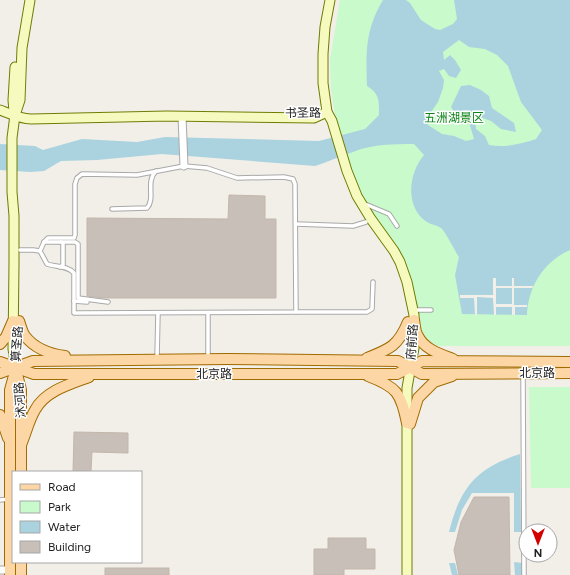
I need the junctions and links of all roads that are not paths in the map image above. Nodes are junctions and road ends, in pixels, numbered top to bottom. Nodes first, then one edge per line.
1 (24, 0) edge
2 (30, 0) edge
3 (330, 0) edge
4 (336, 0) edge
5 (0, 110) edge
6 (327, 112) junction
7 (0, 114) edge
8 (15, 115) junction
9 (182, 116) junction
10 (184, 164) junction
11 (157, 171) junction
12 (344, 172) junction
13 (14, 192) junction
14 (362, 203) junction
15 (112, 209) dead end
16 (366, 222) junction
17 (296, 224) junction
18 (397, 226) dead end
19 (44, 242) junction
20 (61, 242) junction
21 (20, 250) junction
22 (40, 251) junction
23 (60, 267) junction
24 (373, 282) dead end
25 (74, 301) junction
26 (431, 310) dead end
27 (296, 312) junction
28 (158, 313) junction
29 (208, 313) junction
30 (412, 318) junction
31 (16, 321) junction
32 (0, 344) edge
33 (208, 359) junction
34 (90, 360) junction
35 (157, 360) junction
36 (360, 361) junction
37 (458, 361) junction
38 (0, 362) edge
39 (570, 362) edge
40 (410, 367) junction
41 (16, 368) junction
42 (0, 373) edge
43 (522, 373) junction
44 (570, 373) edge
45 (95, 374) junction
46 (361, 374) junction
47 (459, 374) junction
48 (0, 415) edge
49 (408, 423) junction
50 (10, 445) junction
51 (21, 445) junction
52 (21, 471) edge
53 (5, 499) edge
54 (21, 563) edge
55 (7, 571) edge
56 (21, 575) edge
57 (407, 575) edge
58 (411, 575) edge
59 (524, 575) edge

1 - 8 street, 算圣路
2 - 8 street, 算圣路
3 - 6 street, 府前路
4 - 6 street, 府前路
5 - 8 street, 书圣路
6 - 8 street, 书圣路
6 - 9 street, 书圣路
6 - 12 street, 府前路
7 - 8 street, 书圣路
8 - 9 street, 书圣路
8 - 13 street, 算圣路
9 - 10 street
10 - 11 lane
10 - 17 lane
11 - 15 lane
11 - 19 lane
12 - 14 street, 府前路
12 - 16 street, 府前路
13 - 21 street, 算圣路
13 - 31 street, 算圣路
14 - 18 lane
14 - 30 street, 府前路
16 - 17 lane
16 - 30 street, 府前路
17 - 27 lane
19 - 20 lane
19 - 22 lane
20 - 23 lane
20 - 25 lane
21 - 22 lane
21 - 31 street, 算圣路
22 - 23 lane
23 - 25 lane
24 - 27 lane
25 - 28 lane
26 - 30 lane
27 - 29 lane
28 - 29 lane
28 - 35 lane
29 - 33 lane
30 - 36 main road
30 - 37 main road
30 - 40 street, 府前路
31 - 32 main road
31 - 34 main road
31 - 41 street, 算圣路
33 - 35 main road, 北京路
33 - 36 main road, 北京路
34 - 35 main road, 北京路
34 - 41 main road, 北京路
36 - 40 main road, 北京路
37 - 39 main road, 北京路
37 - 40 main road, 北京路
38 - 41 main road, 北京路
40 - 46 main road, 北京路
40 - 47 main road, 北京路
40 - 49 street, 府前路
41 - 42 main road, 北京路
41 - 45 main road, 北京路
41 - 50 main road, 沭河路
41 - 51 main road, 沭河路
43 - 44 main road, 北京路
43 - 47 main road, 北京路
43 - 59 lane
45 - 46 main road, 北京路
45 - 51 main road
46 - 49 main road
47 - 49 main road
48 - 50 main road
49 - 57 street
49 - 58 street
50 - 53 main road, 沭河路
51 - 52 main road, 沭河路
53 - 55 main road, 沭河路
54 - 56 main road

